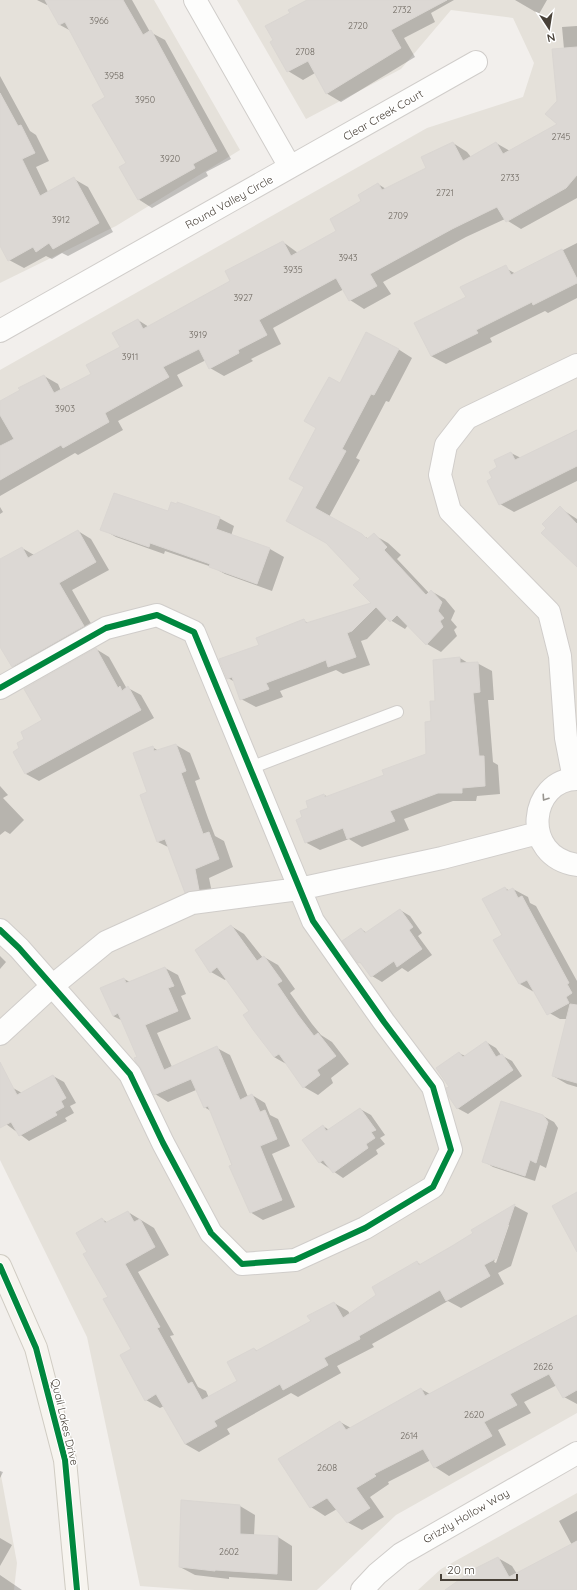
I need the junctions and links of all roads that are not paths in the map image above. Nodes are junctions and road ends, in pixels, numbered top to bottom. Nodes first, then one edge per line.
1 (196, 0) edge
2 (476, 62) dead end
3 (290, 167) junction
4 (0, 331) edge
5 (577, 365) edge
6 (0, 688) edge
7 (397, 712) dead end
8 (250, 768) junction
9 (576, 779) edge
10 (538, 833) junction
11 (577, 865) edge
12 (299, 889) junction
13 (0, 930) edge
14 (51, 987) junction
15 (0, 1034) edge
16 (0, 1266) edge
17 (577, 1453) edge
18 (77, 1590) edge
19 (362, 1590) edge

1 - 3 street
2 - 3 street, Clear Creek Court
3 - 4 street, Round Valley Circle
5 - 9 street
6 - 8 street
7 - 8 lane
8 - 12 street
9 -> 10 street
10 - 11 street
10 - 12 street
12 - 14 street
12 - 14 street
13 - 14 street
14 - 15 street
16 - 18 main road, Quail Lakes Drive
17 - 19 street, Grizzly Hollow Way

